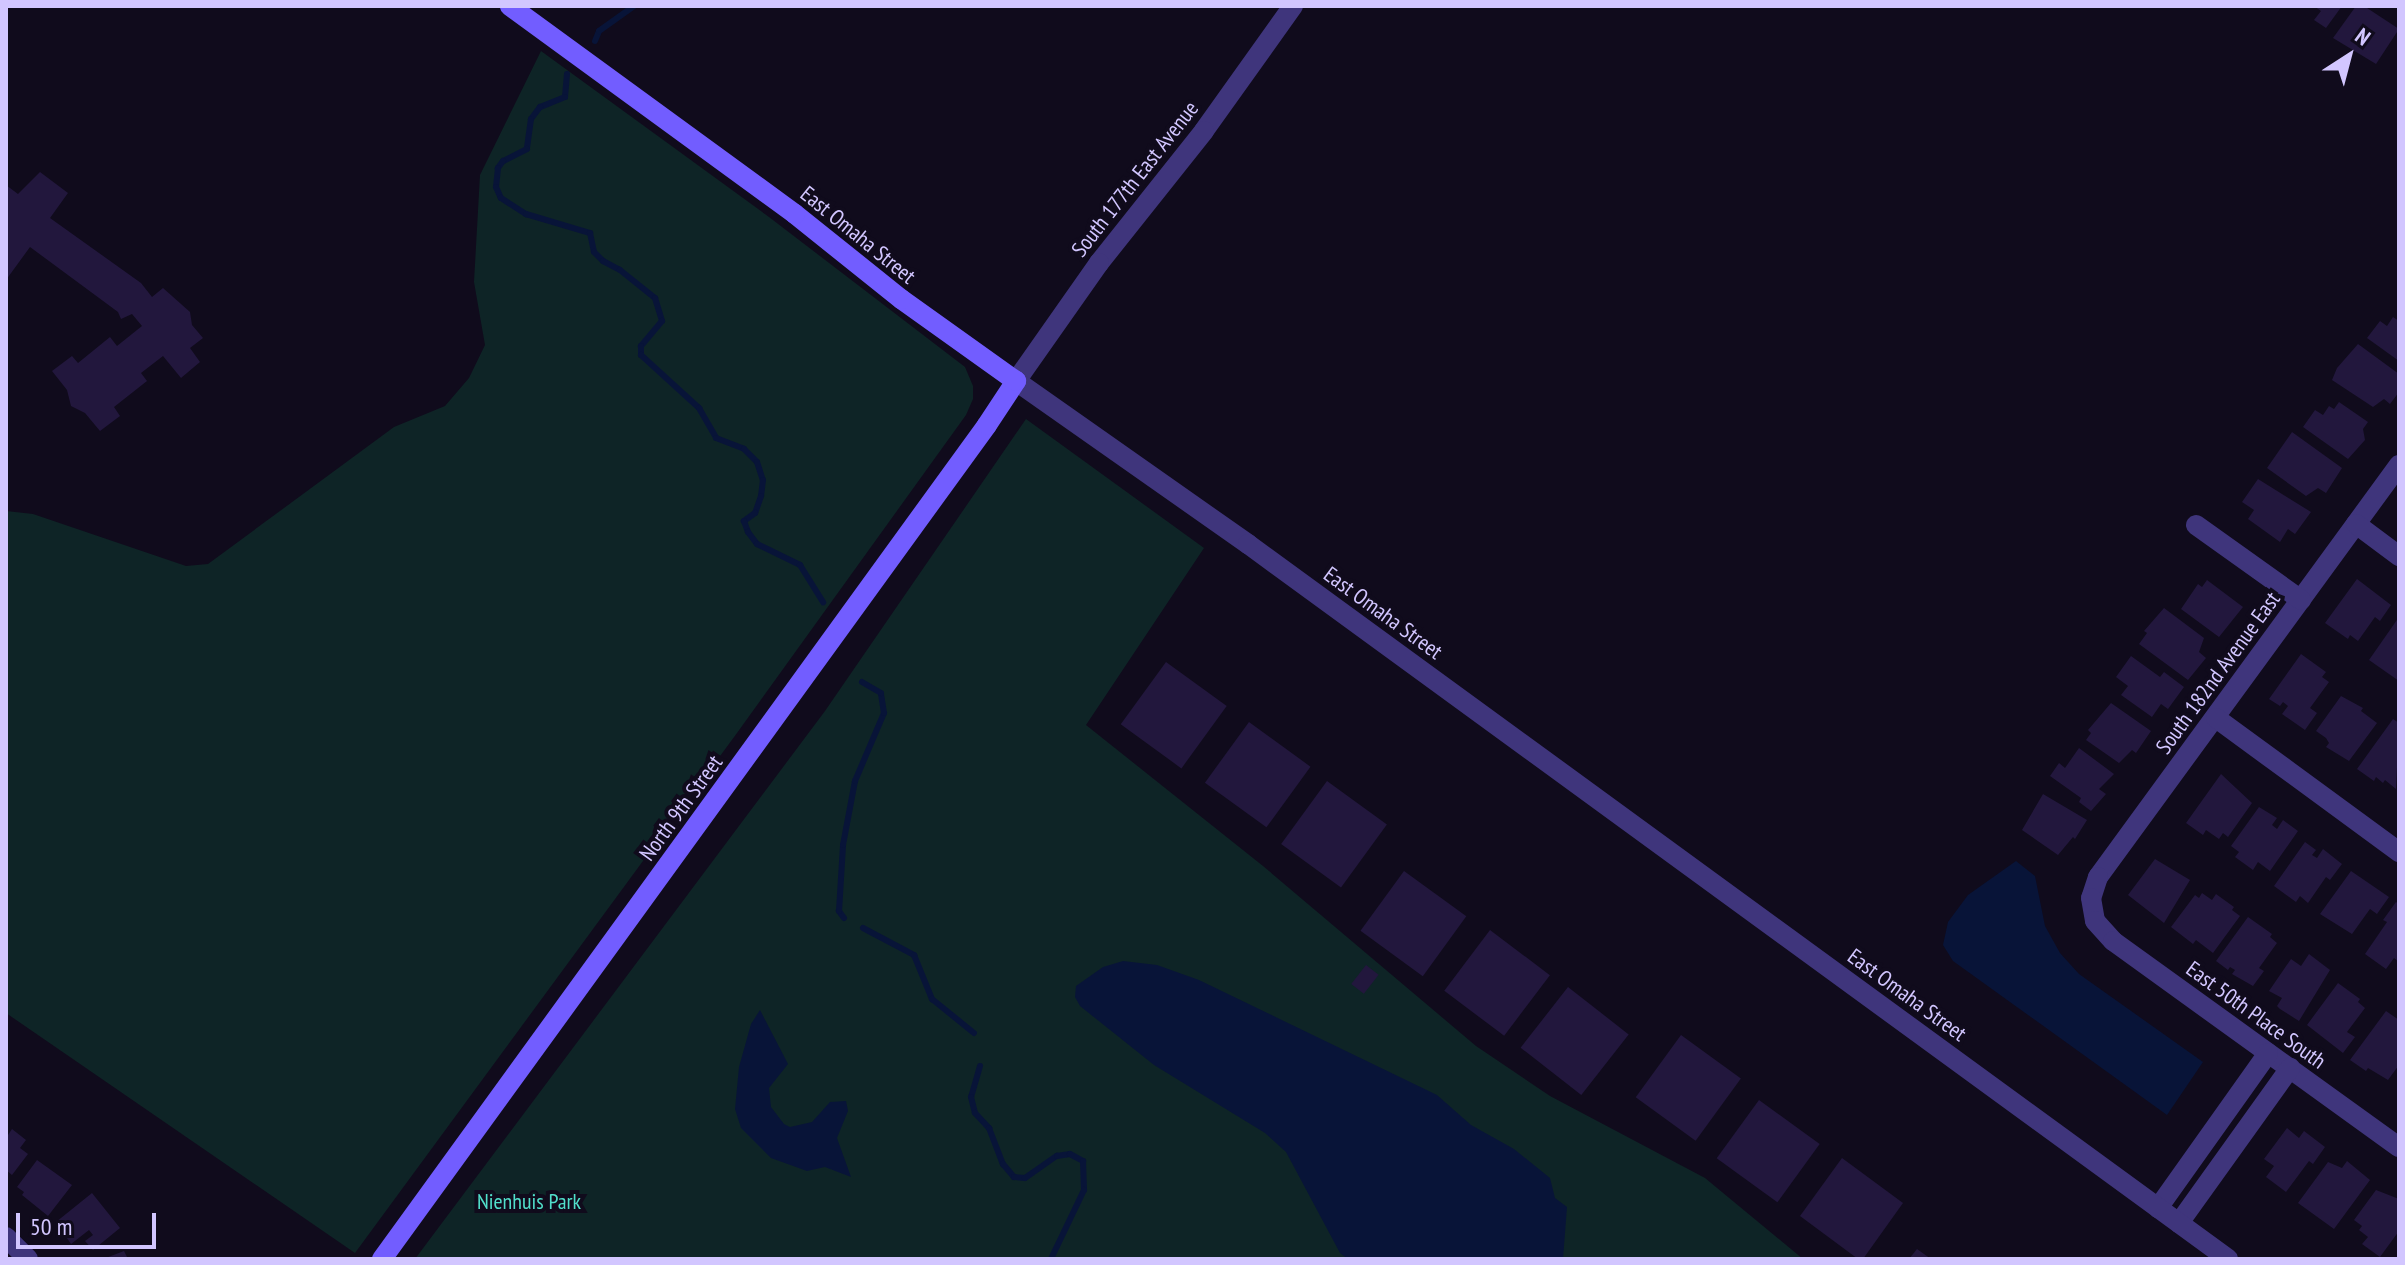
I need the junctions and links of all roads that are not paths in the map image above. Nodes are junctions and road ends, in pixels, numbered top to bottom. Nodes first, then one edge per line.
1 (510, 6) edge
2 (1293, 6) edge
3 (1016, 381) junction
4 (2399, 465) edge
5 (2356, 524) junction
6 (2196, 525) dead end
7 (2399, 556) edge
8 (2301, 600) junction
9 (2216, 718) junction
10 (2399, 852) edge
11 (2092, 915) joint
12 (2268, 1053) junction
13 (2290, 1068) junction
14 (2399, 1147) edge
15 (2158, 1208) junction
16 (2179, 1223) junction
17 (6, 1237) edge
18 (28, 1259) edge
19 (382, 1259) edge
20 (2228, 1259) edge

1 - 3 main road, East Omaha Street
2 - 3 street, South 177th East Avenue
3 - 15 street, East Omaha Street
3 - 19 main road, North 9th Street
4 - 5 street, South 182nd Avenue East
5 - 7 street
5 - 8 street, South 182nd Avenue East
6 - 8 street
8 - 9 street, South 182nd Avenue East
9 - 10 street
9 - 11 street, South 182nd Avenue East
11 - 12 street, East 50th Place South
12 - 13 street, East 50th Place South
12 - 15 street
13 - 14 street, East 50th Place South
13 - 16 street
15 - 16 street, East Omaha Street
16 - 20 street, East Omaha Street
17 - 18 street

